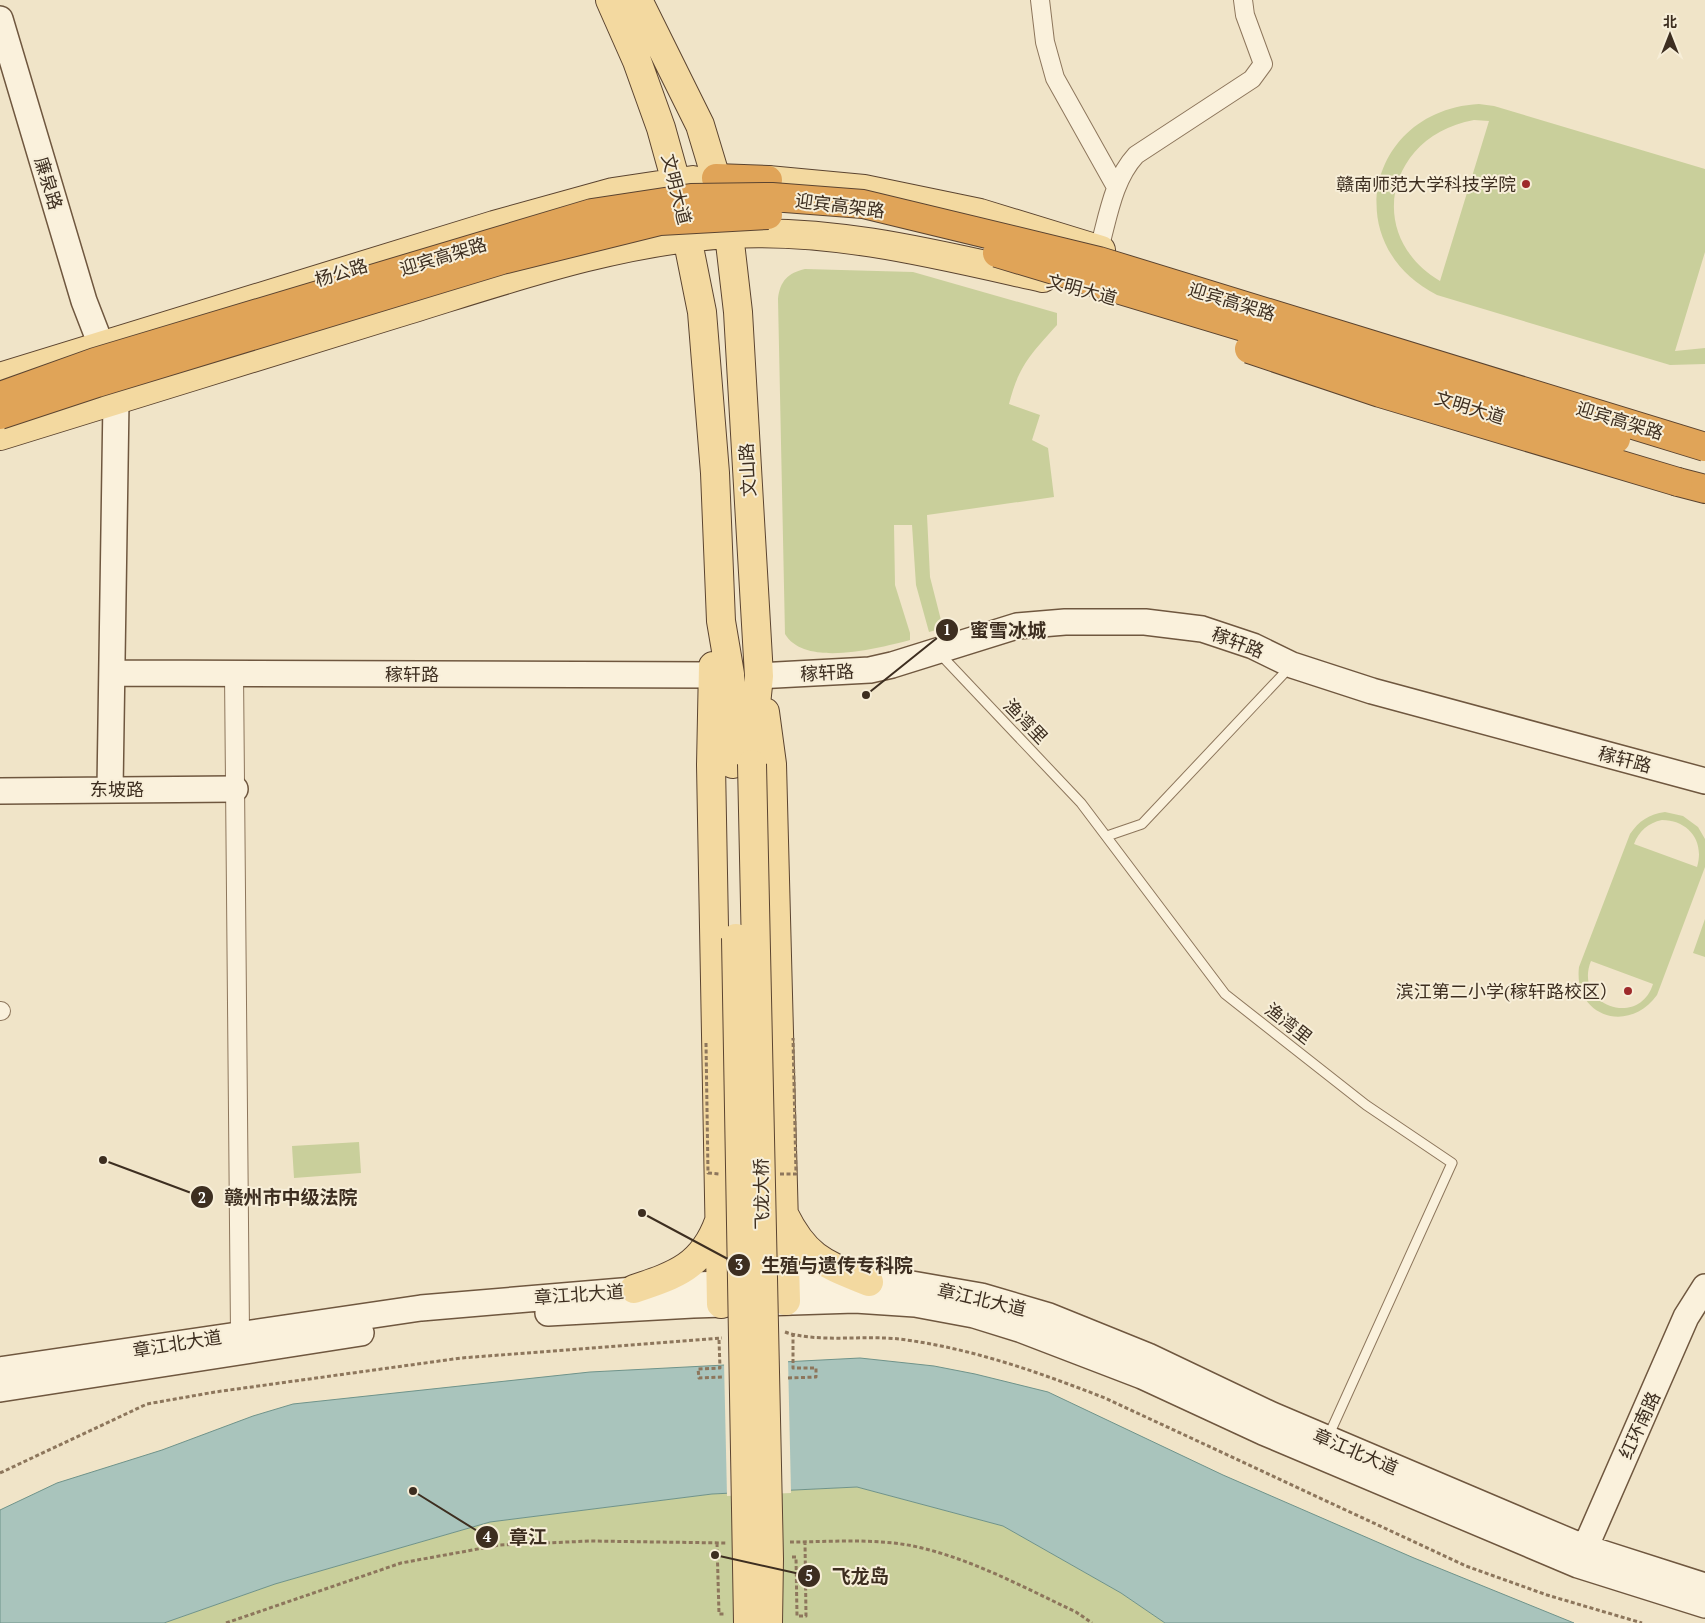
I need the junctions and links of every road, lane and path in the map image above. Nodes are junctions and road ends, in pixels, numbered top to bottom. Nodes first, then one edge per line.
1 (610, 0) edge
2 (638, 0) edge
3 (1040, 0) edge
4 (1243, 0) edge
5 (0, 19) edge
6 (716, 178) junction
7 (768, 180) joint
8 (676, 182) junction
9 (1116, 187) junction
10 (729, 234) junction
11 (689, 238) junction
12 (969, 244) junction
13 (1100, 249) junction
14 (101, 345) junction
15 (0, 377) edge
16 (0, 396) edge
17 (116, 401) junction
18 (0, 415) edge
19 (1705, 435) edge
20 (0, 436) edge
21 (1705, 447) edge
22 (1705, 466) edge
23 (1705, 480) edge
24 (1705, 489) edge
25 (721, 620) junction
26 (937, 651) junction
27 (1292, 665) junction
28 (112, 673) junction
29 (234, 673) junction
30 (712, 675) junction
31 (759, 676) junction
32 (742, 764) junction
33 (1705, 781) edge
34 (110, 789) junction
35 (234, 789) junction
36 (0, 791) edge
37 (1107, 836) junction
38 (783, 1212) junction
39 (720, 1220) junction
40 (869, 1282) junction
41 (1705, 1287) edge
42 (634, 1289) junction
43 (785, 1292) junction
44 (721, 1294) junction
45 (784, 1331) dead end
46 (240, 1333) junction
47 (727, 1334) dead end
48 (793, 1334) junction
49 (719, 1340) junction
50 (0, 1370) edge
51 (724, 1377) dead end
52 (788, 1378) dead end
53 (0, 1389) edge
54 (1327, 1439) junction
55 (0, 1473) edge
56 (786, 1542) dead end
57 (805, 1542) junction
58 (718, 1543) junction
59 (734, 1543) dead end
60 (1580, 1556) junction
61 (792, 1557) dead end
62 (1705, 1586) edge
63 (1705, 1604) edge
64 (726, 1606) dead end
65 (226, 1623) edge
66 (748, 1623) edge
67 (768, 1623) edge
68 (1092, 1623) edge
69 (1642, 1623) edge

1 - 8 main road, 文明大道
2 - 6 main road
3 - 9 street
4 - 9 street
5 - 14 main road, 廉泉路
6 - 7 highway
6 - 8 main road, 杨公路
6 - 10 main road, 文山路
7 - 13 main road
8 - 11 main road, 文明大道
8 - 14 main road, 杨公路
9 - 13 street
10 - 11 main road, 文明大道
10 - 23 main road, 文明大道
10 - 31 main road, 文山路
11 - 17 main road
11 - 25 main road, 文山路
12 - 18 highway, 迎宾高架路, bridge
12 - 22 highway, 迎宾高架路, bridge
12 - 24 highway, bridge
13 - 19 main road
14 - 15 main road, 杨公路
16 - 21 highway, 迎宾高架路, bridge
17 - 20 main road
17 - 28 main road
25 - 30 main road
25 - 32 main road, 文山路
26 - 27 main road, 稼轩路
26 - 31 main road, 稼轩路
26 - 37 lane, 渔湾里
27 - 33 main road, 稼轩路
27 - 37 lane
28 - 29 main road, 稼轩路
28 - 34 main road
29 - 30 main road, 稼轩路
29 - 35 street
30 - 39 main road
31 - 32 main road, 文山路
31 - 38 main road
32 - 66 main road, 飞龙大桥, bridge
32 - 67 main road, 飞龙大桥, bridge
34 - 35 main road, 东坡路
34 - 36 main road, 东坡路
35 - 46 street
37 - 54 lane, 渔湾里
38 - 40 main road
38 - 43 main road
39 - 42 main road
39 - 44 main road
40 - 43 main road, 章江北大道
40 - 54 main road, 章江北大道
41 - 60 main road, 红环南路
42 - 44 main road, 章江北大道
42 - 46 main road, 章江北大道
43 - 44 main road, 章江北大道
43 - 60 main road, 章江北大道
44 - 53 main road, 章江北大道
45 - 48 path
46 - 50 main road, 章江北大道
47 - 49 path
48 - 52 path
48 - 69 path
49 - 51 path
49 - 55 path
54 - 60 main road, 章江北大道
56 - 57 path
57 - 61 path
57 - 68 path
58 - 59 path
58 - 64 path
58 - 65 path
60 - 62 main road, 章江北大道
60 - 63 main road, 章江北大道

